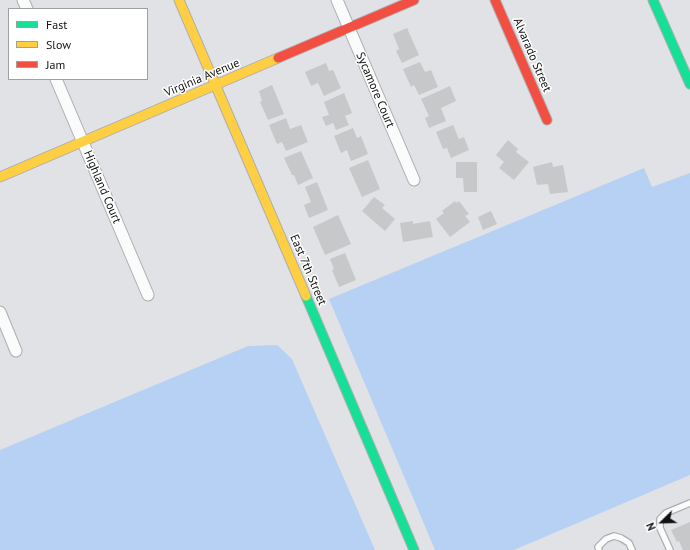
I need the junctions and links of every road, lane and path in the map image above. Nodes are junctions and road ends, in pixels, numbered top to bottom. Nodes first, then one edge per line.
1 (179, 0) edge
2 (337, 0) edge
3 (414, 0) edge
4 (495, 0) edge
5 (653, 0) edge
6 (349, 28) junction
7 (56, 80) edge
8 (690, 84) edge
9 (215, 85) junction
10 (547, 120) dead end
11 (82, 142) junction
12 (0, 177) edge
13 (414, 180) dead end
14 (148, 295) dead end
15 (0, 312) edge
16 (16, 351) dead end
17 (690, 503) edge
18 (414, 550) edge
19 (599, 550) edge
20 (632, 550) edge
21 (670, 550) edge

1 - 9 street, East 7th Street
2 - 6 street, Sycamore Court
3 - 6 street, Virginia Avenue
4 - 10 street, Alvarado Street
5 - 8 street
6 - 9 street, Virginia Avenue
6 - 13 street, Sycamore Court
7 - 11 street, Highland Court
9 - 11 street, Virginia Avenue
9 - 18 street, East 7th Street
11 - 12 street, Virginia Avenue
11 - 14 street, Highland Court
15 - 16 street
17 - 21 lane
19 - 20 lane

